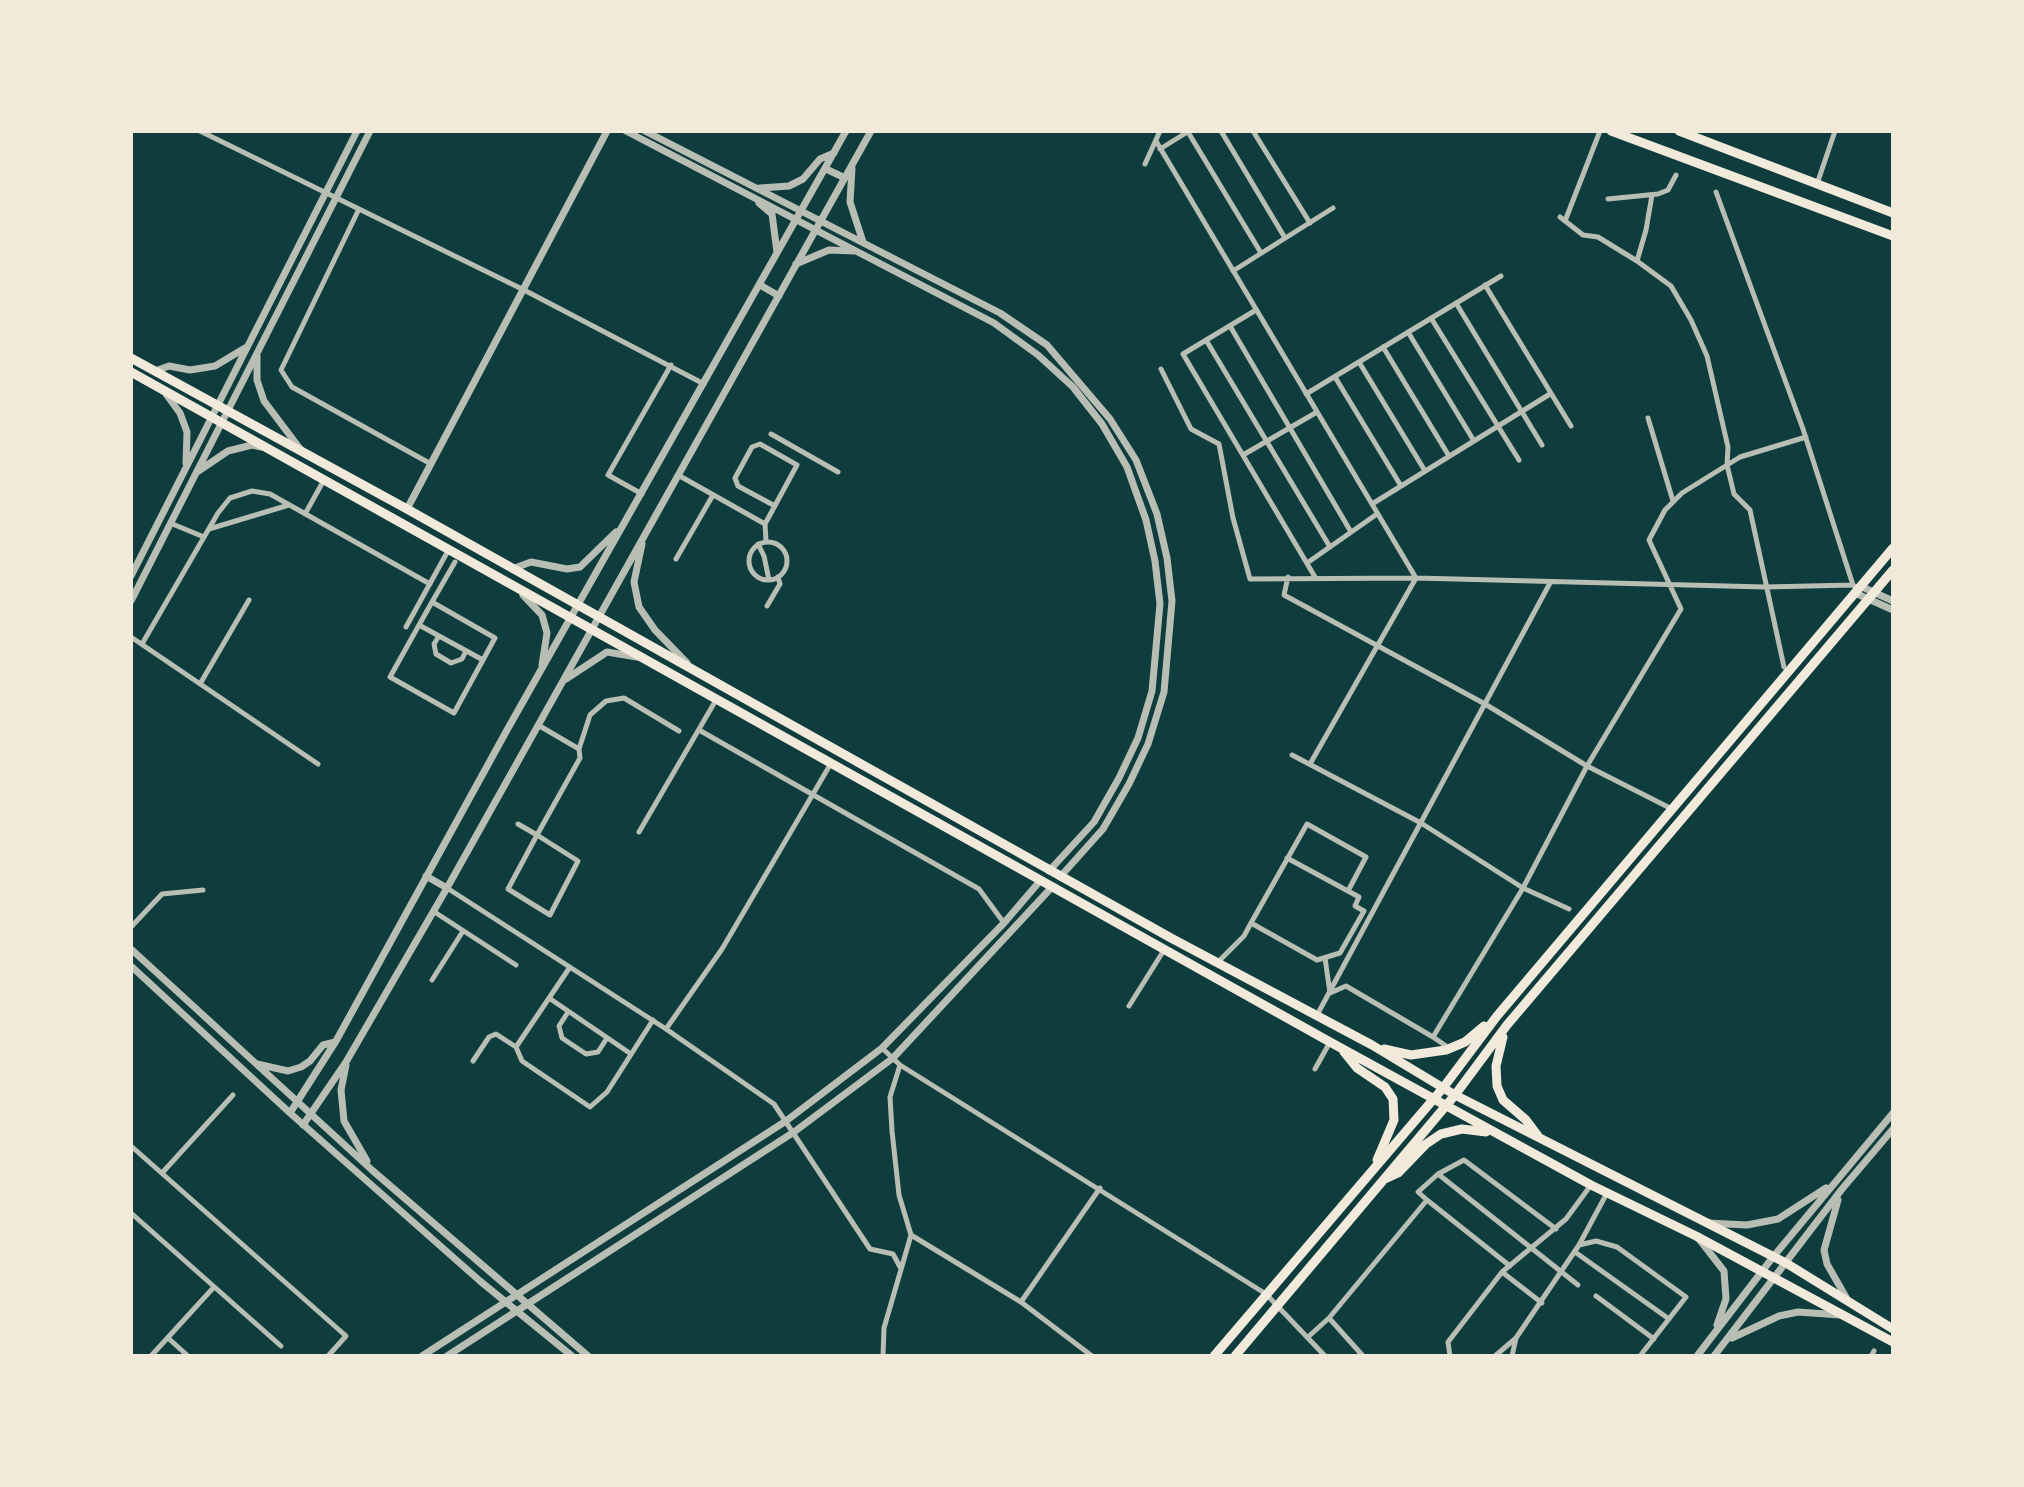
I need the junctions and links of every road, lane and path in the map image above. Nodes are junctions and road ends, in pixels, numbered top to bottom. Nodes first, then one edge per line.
1 (200, 131) edge
2 (357, 131) edge
3 (370, 131) edge
4 (607, 131) edge
5 (626, 131) edge
6 (645, 131) edge
7 (846, 131) edge
8 (871, 131) edge
9 (1160, 131) edge
10 (1221, 131) edge
11 (1253, 131) edge
12 (1600, 131) edge
13 (1611, 131) edge
14 (1679, 131) edge
15 (1835, 131) edge
16 (1189, 132) edge
17 (1156, 141) junction
18 (1160, 149) junction
19 (834, 153) junction
20 (853, 164) junction
21 (1145, 164) dead end
22 (826, 169) junction
23 (1675, 175) dead end
24 (845, 178) junction
25 (1816, 186) junction
26 (753, 191) junction
27 (1716, 192) dead end
28 (325, 193) junction
29 (1652, 195) junction
30 (336, 198) junction
31 (1608, 199) dead end
32 (1333, 208) dead end
33 (359, 209) junction
34 (802, 211) junction
35 (1893, 213) edge
36 (797, 219) junction
37 (821, 221) junction
38 (1310, 223) junction
39 (816, 229) junction
40 (1893, 236) edge
41 (1285, 238) junction
42 (863, 242) junction
43 (859, 251) junction
44 (1261, 253) junction
45 (777, 254) junction
46 (1637, 261) junction
47 (796, 264) junction
48 (1233, 271) junction
49 (1501, 276) dead end
50 (760, 285) junction
51 (1485, 285) junction
52 (524, 290) junction
53 (779, 296) junction
54 (1456, 303) junction
55 (1256, 310) junction
56 (1431, 318) junction
57 (1230, 326) junction
58 (1408, 332) junction
59 (1206, 340) junction
60 (1383, 347) junction
61 (246, 348) junction
62 (257, 352) junction
63 (131, 358) edge
64 (1359, 362) junction
65 (671, 365) junction
66 (1161, 369) dead end
67 (155, 372) junction
68 (131, 373) edge
69 (1335, 377) junction
70 (705, 384) junction
71 (160, 388) junction
72 (1306, 394) junction
73 (1550, 394) junction
74 (217, 405) junction
75 (227, 410) junction
76 (1317, 412) junction
77 (1522, 412) junction
78 (211, 417) junction
79 (1648, 418) dead end
80 (221, 422) junction
81 (1571, 426) dead end
82 (1497, 427) junction
83 (1290, 428) junction
84 (771, 435) dead end
85 (1806, 437) junction
86 (1474, 441) junction
87 (1267, 442) junction
88 (1542, 445) dead end
89 (301, 450) junction
90 (274, 452) junction
91 (804, 453) junction
92 (1243, 455) junction
93 (1449, 456) junction
94 (1519, 460) dead end
95 (431, 464) junction
96 (797, 465) junction
97 (1727, 465) junction
98 (184, 471) junction
99 (1425, 471) junction
100 (838, 472) dead end
101 (194, 475) junction
102 (678, 475) junction
103 (324, 480) junction
104 (1401, 486) junction
105 (642, 494) junction
106 (713, 495) junction
107 (1673, 501) junction
108 (1372, 504) junction
109 (289, 505) junction
110 (775, 506) junction
111 (407, 509) junction
112 (305, 514) junction
113 (1377, 514) junction
114 (626, 522) junction
115 (170, 523) junction
116 (765, 524) junction
117 (209, 529) junction
118 (646, 532) junction
119 (1351, 532) junction
120 (204, 537) junction
121 (766, 541) junction
122 (758, 544) junction
123 (1330, 547) junction
124 (1893, 548) edge
125 (449, 550) junction
126 (676, 559) dead end
127 (455, 562) dead end
128 (1307, 563) junction
129 (512, 569) junction
130 (1893, 570) edge
131 (131, 576) edge
132 (778, 577) junction
133 (1288, 577) junction
134 (1315, 577) junction
135 (1416, 578) junction
136 (769, 580) junction
137 (506, 581) junction
138 (1550, 583) junction
139 (430, 584) junction
140 (1672, 585) junction
141 (1765, 587) junction
142 (1856, 588) junction
143 (1871, 596) junction
144 (249, 600) dead end
145 (131, 601) edge
146 (1893, 601) edge
147 (432, 603) junction
148 (578, 606) junction
149 (767, 606) dead end
150 (1893, 610) edge
151 (571, 618) junction
152 (598, 618) junction
153 (419, 625) junction
154 (405, 627) dead end
155 (592, 629) junction
156 (439, 636) junction
157 (131, 637) edge
158 (142, 644) junction
159 (1378, 644) junction
160 (466, 651) junction
161 (483, 660) junction
162 (655, 665) junction
163 (1784, 667) dead end
164 (695, 671) junction
165 (541, 672) junction
166 (200, 684) junction
167 (561, 685) junction
168 (716, 700) junction
169 (1485, 704) junction
170 (538, 725) junction
171 (699, 730) junction
172 (679, 731) dead end
173 (579, 749) junction
174 (1292, 755) dead end
175 (1310, 764) junction
176 (318, 765) dead end
177 (830, 765) junction
178 (1587, 766) junction
179 (813, 795) junction
180 (1672, 809) junction
181 (1421, 823) junction
182 (518, 824) dead end
183 (639, 832) dead end
184 (537, 835) junction
185 (1287, 858) junction
186 (1049, 871) junction
187 (426, 876) junction
188 (1060, 877) junction
189 (1040, 881) junction
190 (1052, 887) junction
191 (447, 888) junction
192 (1523, 888) junction
193 (203, 890) dead end
194 (1348, 891) junction
195 (1569, 909) dead end
196 (433, 911) junction
197 (1004, 923) junction
198 (1251, 923) junction
199 (131, 927) edge
200 (463, 931) junction
201 (131, 949) edge
202 (1164, 950) junction
203 (1325, 958) junction
204 (1217, 963) junction
205 (516, 965) dead end
206 (131, 966) edge
207 (570, 967) junction
208 (432, 980) dead end
209 (1330, 993) junction
210 (549, 999) junction
211 (1129, 1006) dead end
212 (568, 1012) junction
213 (1496, 1016) junction
214 (1315, 1018) junction
215 (653, 1020) junction
216 (1507, 1025) junction
217 (666, 1029) junction
218 (1433, 1037) junction
219 (607, 1038) junction
220 (336, 1041) junction
221 (1330, 1042) junction
222 (1372, 1045) junction
223 (516, 1047) junction
224 (883, 1048) junction
225 (1341, 1048) junction
226 (1446, 1050) junction
227 (631, 1054) junction
228 (893, 1058) junction
229 (473, 1061) dead end
230 (346, 1062) junction
231 (253, 1063) junction
232 (900, 1065) junction
233 (1315, 1069) dead end
234 (1443, 1088) junction
235 (233, 1095) dead end
236 (1455, 1095) junction
237 (1433, 1099) junction
238 (297, 1103) junction
239 (1446, 1106) junction
240 (290, 1113) junction
241 (1893, 1113) edge
242 (311, 1115) junction
243 (786, 1121) junction
244 (303, 1125) junction
245 (1893, 1129) edge
246 (794, 1132) junction
247 (1539, 1137) junction
248 (1505, 1139) junction
249 (131, 1146) edge
250 (1373, 1169) junction
251 (373, 1171) junction
252 (162, 1173) junction
253 (1438, 1174) junction
254 (1838, 1179) junction
255 (1380, 1182) junction
256 (1591, 1185) junction
257 (1100, 1188) junction
258 (1842, 1189) junction
259 (1607, 1193) junction
260 (1427, 1200) junction
261 (131, 1213) edge
262 (1705, 1223) junction
263 (1556, 1229) junction
264 (911, 1235) junction
265 (1696, 1236) junction
266 (1579, 1245) junction
267 (1531, 1249) junction
268 (1575, 1252) junction
269 (1773, 1257) junction
270 (1786, 1263) junction
271 (1510, 1266) junction
272 (901, 1267) junction
273 (1762, 1270) junction
274 (1502, 1272) junction
275 (1562, 1273) junction
276 (1774, 1277) junction
277 (1578, 1285) dead end
278 (214, 1287) junction
279 (1266, 1294) junction
280 (516, 1295) junction
281 (1595, 1296) dead end
282 (506, 1302) junction
283 (1021, 1302) junction
284 (1279, 1303) junction
285 (1542, 1303) junction
286 (527, 1305) junction
287 (1857, 1310) junction
288 (518, 1311) junction
289 (1847, 1315) junction
290 (1329, 1318) junction
291 (1669, 1319) junction
292 (1893, 1329) edge
293 (1712, 1336) junction
294 (1308, 1337) junction
295 (168, 1338) junction
296 (1516, 1338) junction
297 (1654, 1339) junction
298 (1893, 1342) edge
299 (1723, 1345) junction
300 (281, 1346) dead end
301 (151, 1356) edge
302 (188, 1356) edge
303 (328, 1356) edge
304 (422, 1356) edge
305 (447, 1356) edge
306 (572, 1356) edge
307 (587, 1356) edge
308 (883, 1356) edge
309 (1092, 1356) edge
310 (1214, 1356) edge
311 (1234, 1356) edge
312 (1325, 1356) edge
313 (1363, 1356) edge
314 (1450, 1356) edge
315 (1495, 1356) edge
316 (1512, 1356) edge
317 (1640, 1356) edge
318 (1697, 1356) edge
319 (1714, 1356) edge

1 - 28 street
2 - 28 street
3 - 30 street
4 - 52 street
5 - 26 street
6 - 26 street
7 - 19 street
8 - 20 street
9 - 17 street
10 - 41 street
11 - 38 street
12 - 46 street
13 - 40 main road
14 - 25 main road
15 - 25 street
16 - 18 street
16 - 44 street
17 - 18 street
17 - 21 street
18 - 48 street
19 - 22 street
19 - 26 street
20 - 24 street
20 - 42 street
22 - 24 street
22 - 34 street
23 - 29 street
24 - 37 street
25 - 35 main road
26 - 34 street
26 - 36 street
26 - 45 street
27 - 85 street
28 - 30 street
28 - 61 street
29 - 31 street
29 - 46 street
30 - 33 street
30 - 62 street
32 - 38 street
33 - 52 street
33 - 95 street
34 - 36 street
34 - 37 street
36 - 39 street
36 - 45 street
37 - 39 street
37 - 42 street
38 - 41 street
39 - 43 street
39 - 47 street
41 - 44 street
42 - 188 street
43 - 47 street
43 - 186 street
44 - 48 street
45 - 50 street
46 - 97 street
47 - 53 street
48 - 55 street
49 - 51 street
50 - 53 street
50 - 70 street
51 - 54 street
51 - 73 street
52 - 65 street
52 - 95 street
53 - 102 street
54 - 56 street
54 - 77 street
55 - 57 street
55 - 72 street
56 - 58 street
56 - 82 street
57 - 59 street
57 - 83 street
58 - 60 street
58 - 86 street
59 - 87 street
59 - 92 street
60 - 64 street
60 - 93 street
61 - 67 street
61 - 74 street
62 - 75 street
62 - 89 street
63 - 67 main road
64 - 69 street
64 - 99 street
65 - 70 street
65 - 105 street
66 - 133 street
67 - 74 main road
68 - 71 main road
69 - 72 street
69 - 104 street
70 - 105 street
71 - 78 main road
71 - 98 street
72 - 76 street
73 - 77 street
73 - 81 street
74 - 75 main road
74 - 78 street
75 - 80 street
75 - 89 main road
76 - 83 street
76 - 108 street
77 - 82 street
77 - 88 street
78 - 80 main road
78 - 98 street
79 - 107 street
80 - 90 main road
80 - 101 street
82 - 86 street
82 - 94 street
83 - 87 street
83 - 119 street
84 - 91 street
85 - 97 street
85 - 142 street
86 - 93 street
87 - 92 street
87 - 123 street
89 - 111 main road
90 - 101 street
90 - 103 main road
91 - 96 street
91 - 100 street
92 - 128 street
93 - 99 street
95 - 111 street
96 - 110 street
96 - 110 street
97 - 107 street
97 - 141 street
98 - 131 street
99 - 104 street
101 - 115 street
102 - 106 street
102 - 118 street
103 - 112 street
103 - 125 main road
104 - 108 street
105 - 114 street
106 - 116 street
106 - 126 street
107 - 140 street
108 - 113 street
109 - 112 street
109 - 117 street
109 - 117 street
110 - 116 street
111 - 129 main road
112 - 139 street
113 - 119 street
113 - 135 street
114 - 129 street
114 - 148 street
115 - 120 street
115 - 145 street
116 - 121 street
117 - 120 street
118 - 152 street
118 - 164 street
119 - 123 street
120 - 158 street
121 - 122 street
121 - 132 street
122 - 136 street
122 - 136 street
123 - 128 street
124 - 142 main road
125 - 137 main road
125 - 139 street
127 - 147 street
128 - 134 street
129 - 148 main road
130 - 143 main road
132 - 136 street
132 - 149 street
133 - 134 street
133 - 159 street
134 - 135 street
135 - 138 street
135 - 159 street
137 - 151 main road
137 - 165 street
138 - 140 street
138 - 169 street
139 - 154 street
140 - 141 street
140 - 178 street
141 - 142 street
141 - 163 street
142 - 143 street
142 - 180 main road
143 - 146 street
143 - 150 street
143 - 216 main road
144 - 166 street
147 - 153 street
147 - 161 street
148 - 151 street
148 - 152 main road
151 - 155 main road
151 - 165 street
152 - 155 street
152 - 164 main road
153 - 156 street
153 - 161 street
155 - 162 main road
155 - 167 street
156 - 160 street
156 - 160 street
157 - 158 street
158 - 166 street
159 - 169 street
159 - 175 street
160 - 161 street
162 - 167 street
162 - 168 main road
164 - 186 main road
165 - 187 street
166 - 176 street
167 - 170 street
168 - 171 street
168 - 177 main road
169 - 178 street
169 - 181 street
170 - 173 street
170 - 191 street
171 - 179 street
171 - 183 street
172 - 173 street
173 - 184 street
174 - 175 street
175 - 181 street
177 - 179 street
177 - 189 main road
178 - 180 street
178 - 192 street
179 - 197 street
179 - 217 street
180 - 213 main road
181 - 192 street
181 - 209 street
182 - 184 street
184 - 184 street
185 - 194 street
185 - 194 street
185 - 198 street
186 - 188 main road
187 - 191 street
187 - 220 street
188 - 204 main road
189 - 190 main road
189 - 197 street
190 - 202 main road
190 - 228 street
191 - 196 street
191 - 207 street
192 - 195 street
192 - 218 street
193 - 199 street
194 - 203 street
196 - 200 street
196 - 230 street
197 - 224 street
198 - 203 street
198 - 204 street
200 - 205 street
200 - 208 street
201 - 231 street
202 - 211 street
202 - 221 main road
203 - 209 street
204 - 214 main road
206 - 240 street
207 - 210 street
207 - 215 street
209 - 214 street
209 - 218 street
210 - 212 street
210 - 223 street
212 - 219 street
212 - 219 street
213 - 226 main road
213 - 234 main road
214 - 222 main road
215 - 217 street
215 - 227 street
216 - 236 main road
216 - 247 main road
217 - 243 street
218 - 226 street
219 - 227 street
220 - 231 street
220 - 238 street
221 - 225 main road
221 - 233 street
222 - 226 main road
222 - 234 main road
223 - 227 street
223 - 229 street
224 - 228 street
224 - 243 street
225 - 237 main road
225 - 250 main road
228 - 232 street
228 - 246 street
230 - 242 street
230 - 251 street
231 - 238 street
232 - 257 street
232 - 264 street
234 - 236 main road
234 - 237 main road
235 - 252 street
236 - 239 main road
236 - 247 main road
237 - 239 main road
237 - 250 main road
238 - 240 street
238 - 242 street
239 - 248 main road
239 - 255 main road
240 - 244 street
241 - 254 street
242 - 244 street
242 - 251 street
243 - 246 street
243 - 280 street
244 - 282 street
245 - 258 street
246 - 272 street
246 - 286 street
247 - 262 main road
248 - 255 main road
248 - 256 main road
249 - 252 street
250 - 279 main road
251 - 280 street
252 - 303 street
253 - 260 street
253 - 263 street
253 - 267 street
254 - 262 street
254 - 269 street
255 - 284 main road
256 - 259 main road
256 - 263 street
257 - 279 street
257 - 283 street
258 - 270 street
258 - 287 street
259 - 265 main road
259 - 266 street
260 - 271 street
260 - 290 street
261 - 278 street
262 - 269 main road
263 - 267 street
264 - 272 street
264 - 283 street
265 - 273 main road
265 - 293 street
266 - 268 street
266 - 291 street
267 - 271 street
267 - 275 street
268 - 275 street
268 - 291 street
269 - 270 main road
269 - 273 street
270 - 276 street
270 - 287 main road
271 - 274 street
272 - 308 street
273 - 276 main road
273 - 293 street
274 - 285 street
274 - 314 street
275 - 277 street
275 - 285 street
276 - 289 main road
276 - 299 street
278 - 295 street
278 - 300 street
279 - 284 street
279 - 310 main road
280 - 282 street
280 - 286 street
281 - 297 street
282 - 288 street
282 - 304 street
283 - 309 street
284 - 294 street
284 - 311 main road
285 - 296 street
286 - 288 street
286 - 307 street
287 - 292 main road
288 - 305 street
288 - 306 street
289 - 298 main road
289 - 299 street
290 - 294 street
290 - 313 street
291 - 297 street
293 - 318 street
294 - 312 street
295 - 301 street
295 - 302 street
296 - 315 street
296 - 316 street
297 - 317 street
299 - 319 street

